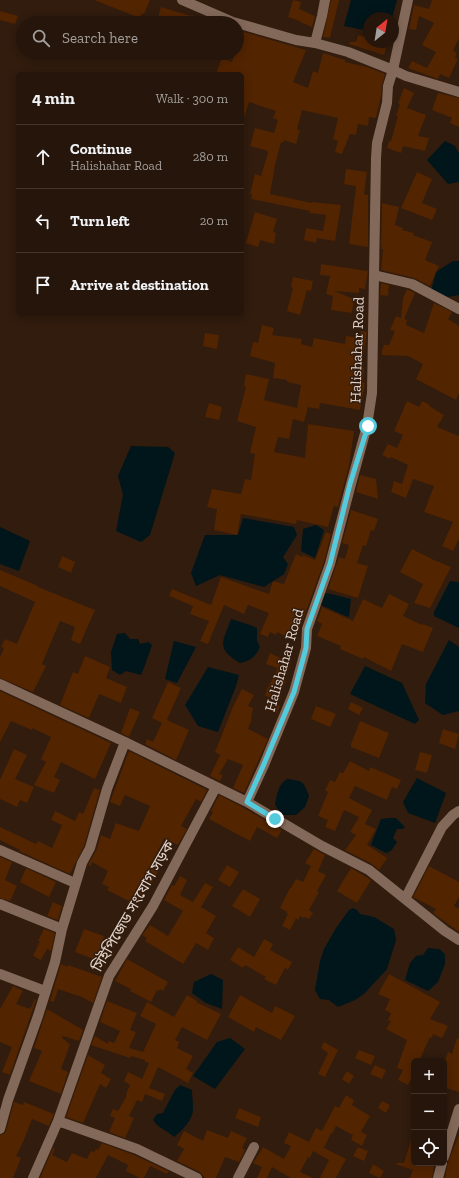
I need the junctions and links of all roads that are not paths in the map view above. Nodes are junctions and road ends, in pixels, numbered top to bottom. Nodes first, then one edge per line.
1 (182, 0) edge
2 (325, 0) edge
3 (408, 0) edge
4 (219, 16) edge
5 (244, 25) edge
6 (315, 43) junction
7 (393, 70) junction
8 (459, 92) edge
9 (374, 275) junction
10 (459, 309) edge
11 (0, 684) edge
12 (125, 742) junction
13 (216, 787) junction
14 (247, 802) junction
15 (459, 811) edge
16 (0, 850) edge
17 (75, 883) junction
18 (405, 899) junction
19 (0, 904) edge
20 (62, 929) junction
21 (459, 940) edge
22 (0, 974) edge
23 (45, 992) junction
24 (459, 1109) edge
25 (58, 1121) junction
26 (0, 1129) edge
27 (254, 1147) dead end
28 (447, 1147) edge
29 (441, 1166) edge
30 (33, 1178) edge
31 (197, 1178) edge
32 (238, 1178) edge
33 (438, 1178) edge

1 - 4 street
2 - 6 street
3 - 7 street, Halishahar Road
5 - 6 street
6 - 7 street
7 - 8 street
7 - 9 street, Halishahar Road
9 - 10 street
9 - 14 street, Halishahar Road
11 - 12 street
12 - 13 street
12 - 17 street
13 - 14 street
13 - 25 street, সিইপিজেড সংযোগ সড়ক
14 - 18 street
15 - 18 street
16 - 17 street
17 - 20 street
18 - 21 street
19 - 20 street
20 - 23 street
22 - 23 street
23 - 26 street
24 - 28 street
25 - 30 street, সিইপিজেড সংযোগ সড়ক
25 - 31 street
27 - 32 street
29 - 33 street

